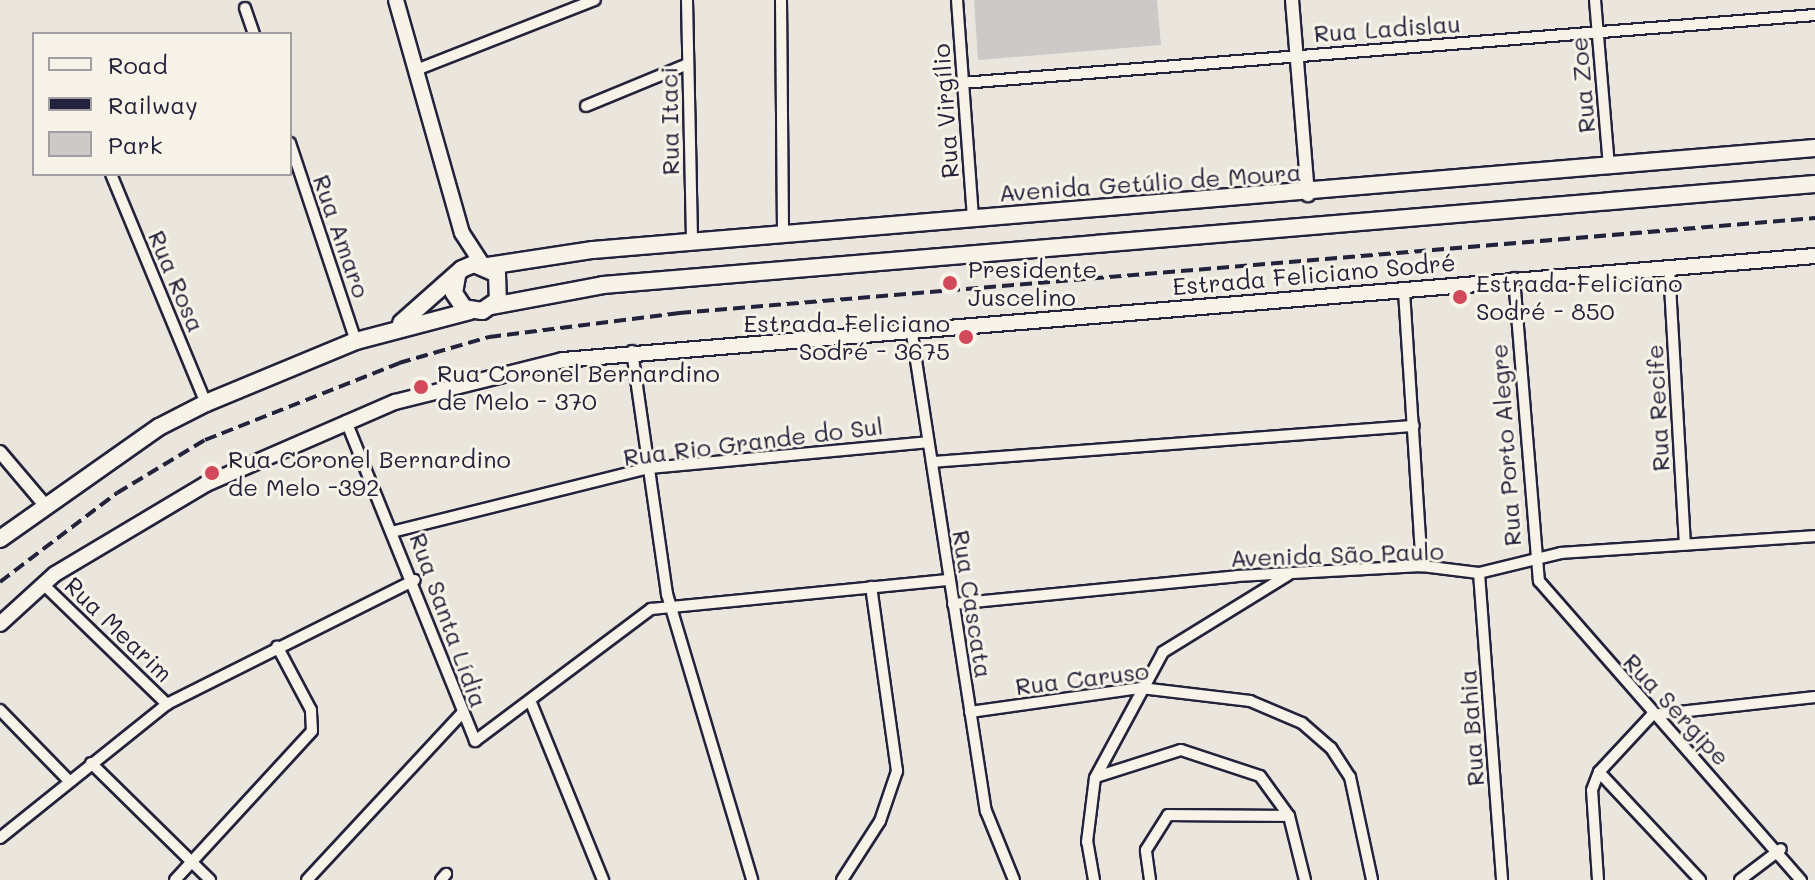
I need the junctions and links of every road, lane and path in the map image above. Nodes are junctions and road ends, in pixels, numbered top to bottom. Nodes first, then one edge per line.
1 (396, 0) edge
2 (595, 0) edge
3 (687, 0) edge
4 (781, 0) edge
5 (957, 0) edge
6 (1292, 0) edge
7 (1595, 0) edge
8 (245, 8) dead end
9 (1815, 15) edge
10 (253, 32) edge
11 (1598, 32) junction
12 (1297, 54) junction
13 (688, 64) junction
14 (416, 70) junction
15 (962, 83) junction
16 (586, 106) dead end
17 (292, 149) edge
18 (1815, 150) edge
19 (1609, 166) junction
20 (1815, 175) edge
21 (112, 176) edge
22 (1815, 184) edge
23 (1740, 189) junction
24 (1308, 195) junction
25 (973, 219) junction
26 (462, 233) junction
27 (783, 234) junction
28 (692, 241) junction
29 (1815, 256) edge
30 (485, 265) junction
31 (1669, 268) junction
32 (458, 274) junction
33 (1514, 278) junction
34 (1404, 291) junction
35 (492, 306) junction
36 (470, 311) junction
37 (911, 328) junction
38 (394, 329) junction
39 (356, 341) junction
40 (632, 351) junction
41 (206, 403) junction
42 (346, 421) junction
43 (1414, 426) junction
44 (928, 442) junction
45 (0, 452) edge
46 (932, 462) junction
47 (649, 468) junction
48 (44, 504) junction
49 (396, 531) junction
50 (1815, 536) edge
51 (0, 539) edge
52 (1685, 545) junction
53 (1532, 561) junction
54 (1422, 566) junction
55 (1479, 573) junction
56 (1289, 574) junction
57 (415, 580) junction
58 (948, 580) junction
59 (43, 584) junction
60 (871, 587) junction
61 (671, 604) junction
62 (953, 604) junction
63 (0, 624) edge
64 (277, 646) junction
65 (1141, 688) junction
66 (1815, 697) edge
67 (167, 704) junction
68 (532, 705) junction
69 (0, 710) edge
70 (970, 712) junction
71 (462, 713) junction
72 (1652, 715) junction
73 (91, 763) junction
74 (1599, 772) junction
75 (1095, 778) junction
76 (68, 780) junction
77 (1289, 816) junction
78 (0, 838) edge
79 (1781, 849) junction
80 (191, 862) junction
81 (175, 880) edge
82 (210, 880) edge
83 (307, 880) edge
84 (603, 880) edge
85 (752, 880) edge
86 (842, 880) edge
87 (1014, 880) edge
88 (1094, 880) edge
89 (1150, 880) edge
90 (1305, 880) edge
91 (1372, 880) edge
92 (1502, 880) edge
93 (1598, 880) edge
94 (1700, 880) edge
95 (1740, 880) edge
96 (1801, 880) edge

1 - 14 main road
2 - 14 street
3 - 13 street, Rua Itaci
4 - 27 street
5 - 15 street, Rua Virgílio
6 - 12 street
7 - 11 street, Rua Zoe
8 - 10 street
9 - 11 street, Rua Ladislau
11 - 12 street, Rua Ladislau
11 - 19 street, Rua Zoe
12 - 15 street, Rua Ladislau
12 - 24 street
13 - 16 street
13 - 28 street, Rua Itaci
14 - 26 main road
15 - 25 street, Rua Virgílio
17 - 39 street, Rua Amaro
18 - 19 main road, Avenida Getúlio de Moura
19 - 24 main road, Avenida Getúlio de Moura
20 - 23 main road
21 - 41 street, Rua Rosa
22 - 23 main road
23 - 35 main road
24 - 25 main road, Avenida Getúlio de Moura
25 - 27 main road, Avenida Getúlio de Moura
26 - 30 main road
26 - 32 main road
27 - 28 main road, Avenida Getúlio de Moura
28 - 30 main road, Avenida Getúlio de Moura
29 - 31 main road, Estrada Feliciano Sodré
30 - 32 main road
30 - 35 main road
31 - 33 main road, Estrada Feliciano Sodré
31 - 52 street, Rua Recife
32 - 36 main road
32 - 38 main road
33 - 34 main road, Estrada Feliciano Sodré
33 - 53 street, Rua Porto Alegre
34 - 37 main road, Estrada Feliciano Sodré
34 - 43 street
35 - 36 main road
36 - 38 main road
37 - 40 main road, Estrada Feliciano Sodré
37 - 44 street, Rua Cascata
38 - 39 main road
39 - 41 main road
40 - 42 main road, Estrada Feliciano Sodré
40 - 47 street
41 - 48 main road
42 - 49 street, Rua Santa Lídia
42 - 59 main road, Estrada Feliciano Sodré
43 - 46 street
43 - 54 street
44 - 46 street, Rua Cascata
44 - 47 street, Rua Rio Grande do Sul
45 - 48 street
46 - 58 street, Rua Cascata
47 - 49 street, Rua Rio Grande do Sul
47 - 61 street
48 - 51 main road
49 - 57 street, Rua Santa Lídia
50 - 52 street, Avenida São Paulo
52 - 53 street, Avenida São Paulo
53 - 55 street, Avenida São Paulo
53 - 72 street, Rua Sergipe
54 - 55 street, Avenida São Paulo
54 - 56 street, Avenida São Paulo
55 - 92 street, Rua Bahia
56 - 62 street, Avenida São Paulo
56 - 65 street
57 - 64 street
57 - 71 street, Rua Santa Lídia
58 - 60 street
58 - 62 street, Rua Cascata
59 - 63 main road, Estrada Feliciano Sodré
59 - 67 street, Rua Mearim
60 - 61 street
60 - 86 street
61 - 68 street
61 - 85 street
62 - 70 street, Rua Cascata
64 - 67 street
64 - 80 street
65 - 70 street, Rua Caruso
65 - 75 street
65 - 91 street, Rua Caruso
66 - 72 street
67 - 73 street
68 - 71 street, Rua Santa Lídia
68 - 84 street
69 - 76 street
70 - 87 street, Rua Cascata
71 - 83 street
72 - 74 street
72 - 79 street, Rua Sergipe
73 - 76 street
73 - 80 street
74 - 93 street
74 - 94 street
75 - 77 street
75 - 88 street
76 - 78 street
77 - 89 street
77 - 90 street
79 - 95 street
79 - 96 street, Rua Sergipe
80 - 81 street
80 - 82 street

